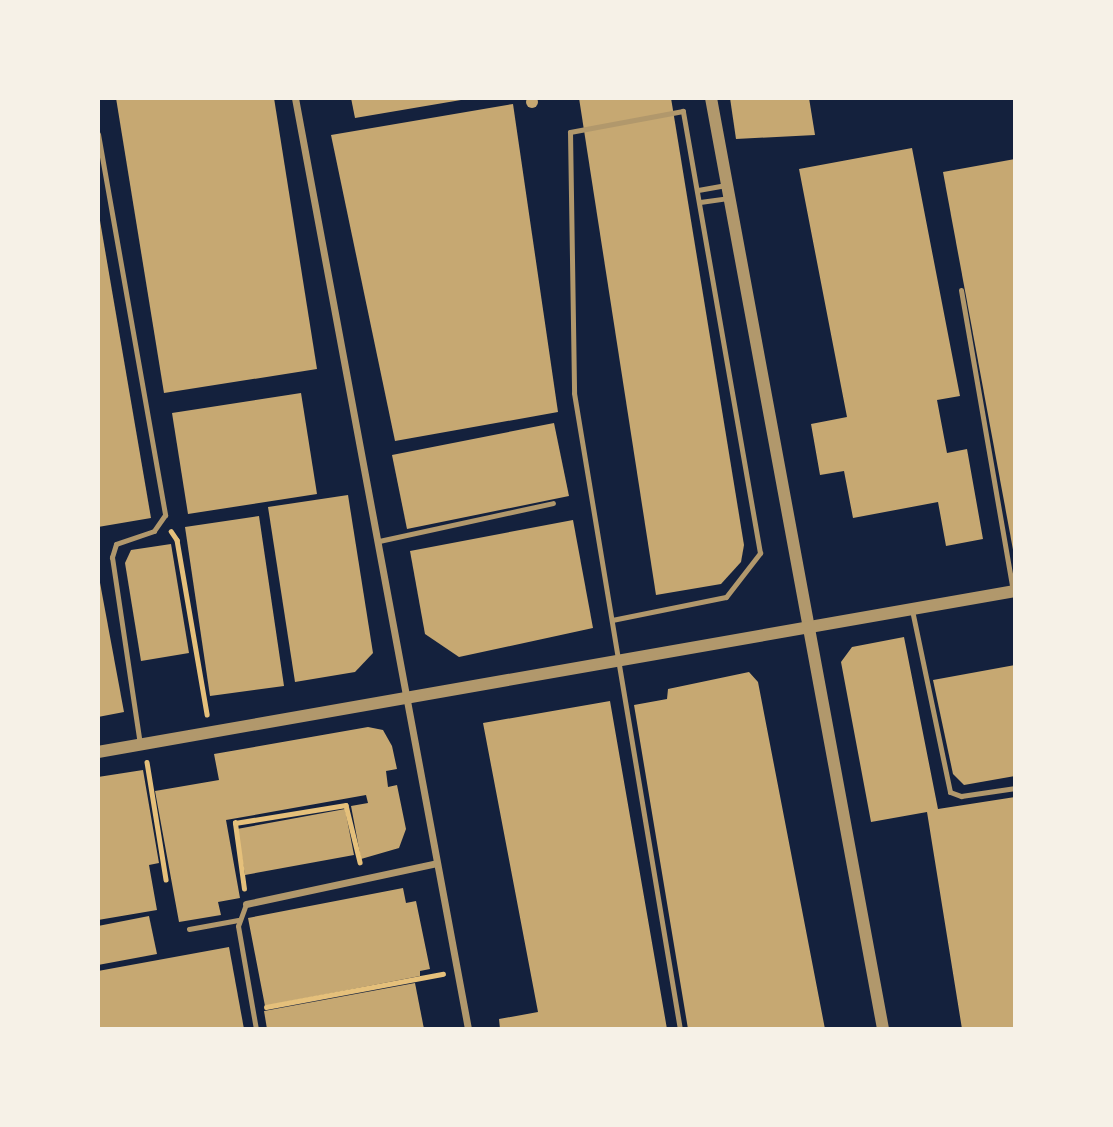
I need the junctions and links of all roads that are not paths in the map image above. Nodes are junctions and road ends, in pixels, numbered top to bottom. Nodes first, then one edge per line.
1 (295, 98) edge
2 (711, 98) edge
3 (98, 134) edge
4 (698, 190) junction
5 (731, 191) junction
6 (700, 202) junction
7 (961, 290) dead end
8 (554, 503) dead end
9 (379, 541) junction
10 (1014, 591) edge
11 (912, 609) junction
12 (612, 620) junction
13 (811, 625) junction
14 (618, 659) junction
15 (407, 697) junction
16 (142, 744) junction
17 (98, 752) edge
18 (1015, 788) edge
19 (437, 863) junction
20 (246, 904) joint
21 (238, 920) junction
22 (189, 929) dead end
23 (257, 1029) edge
24 (468, 1029) edge
25 (680, 1029) edge
26 (883, 1029) edge

1 - 9 street
2 - 5 street
3 - 16 lane
4 - 5 lane
4 - 6 lane
4 - 12 lane
5 - 6 lane
5 - 13 street
6 - 12 lane
7 - 10 lane
8 - 9 lane
9 - 15 street
10 - 11 street
11 - 13 street
11 - 18 lane
12 - 14 lane
13 - 14 street
13 - 26 street
14 - 15 street
14 - 25 lane
15 - 16 street
15 - 19 street
16 - 17 street
19 - 20 street
19 - 24 street
20 - 21 lane
21 - 22 lane
21 - 23 lane

